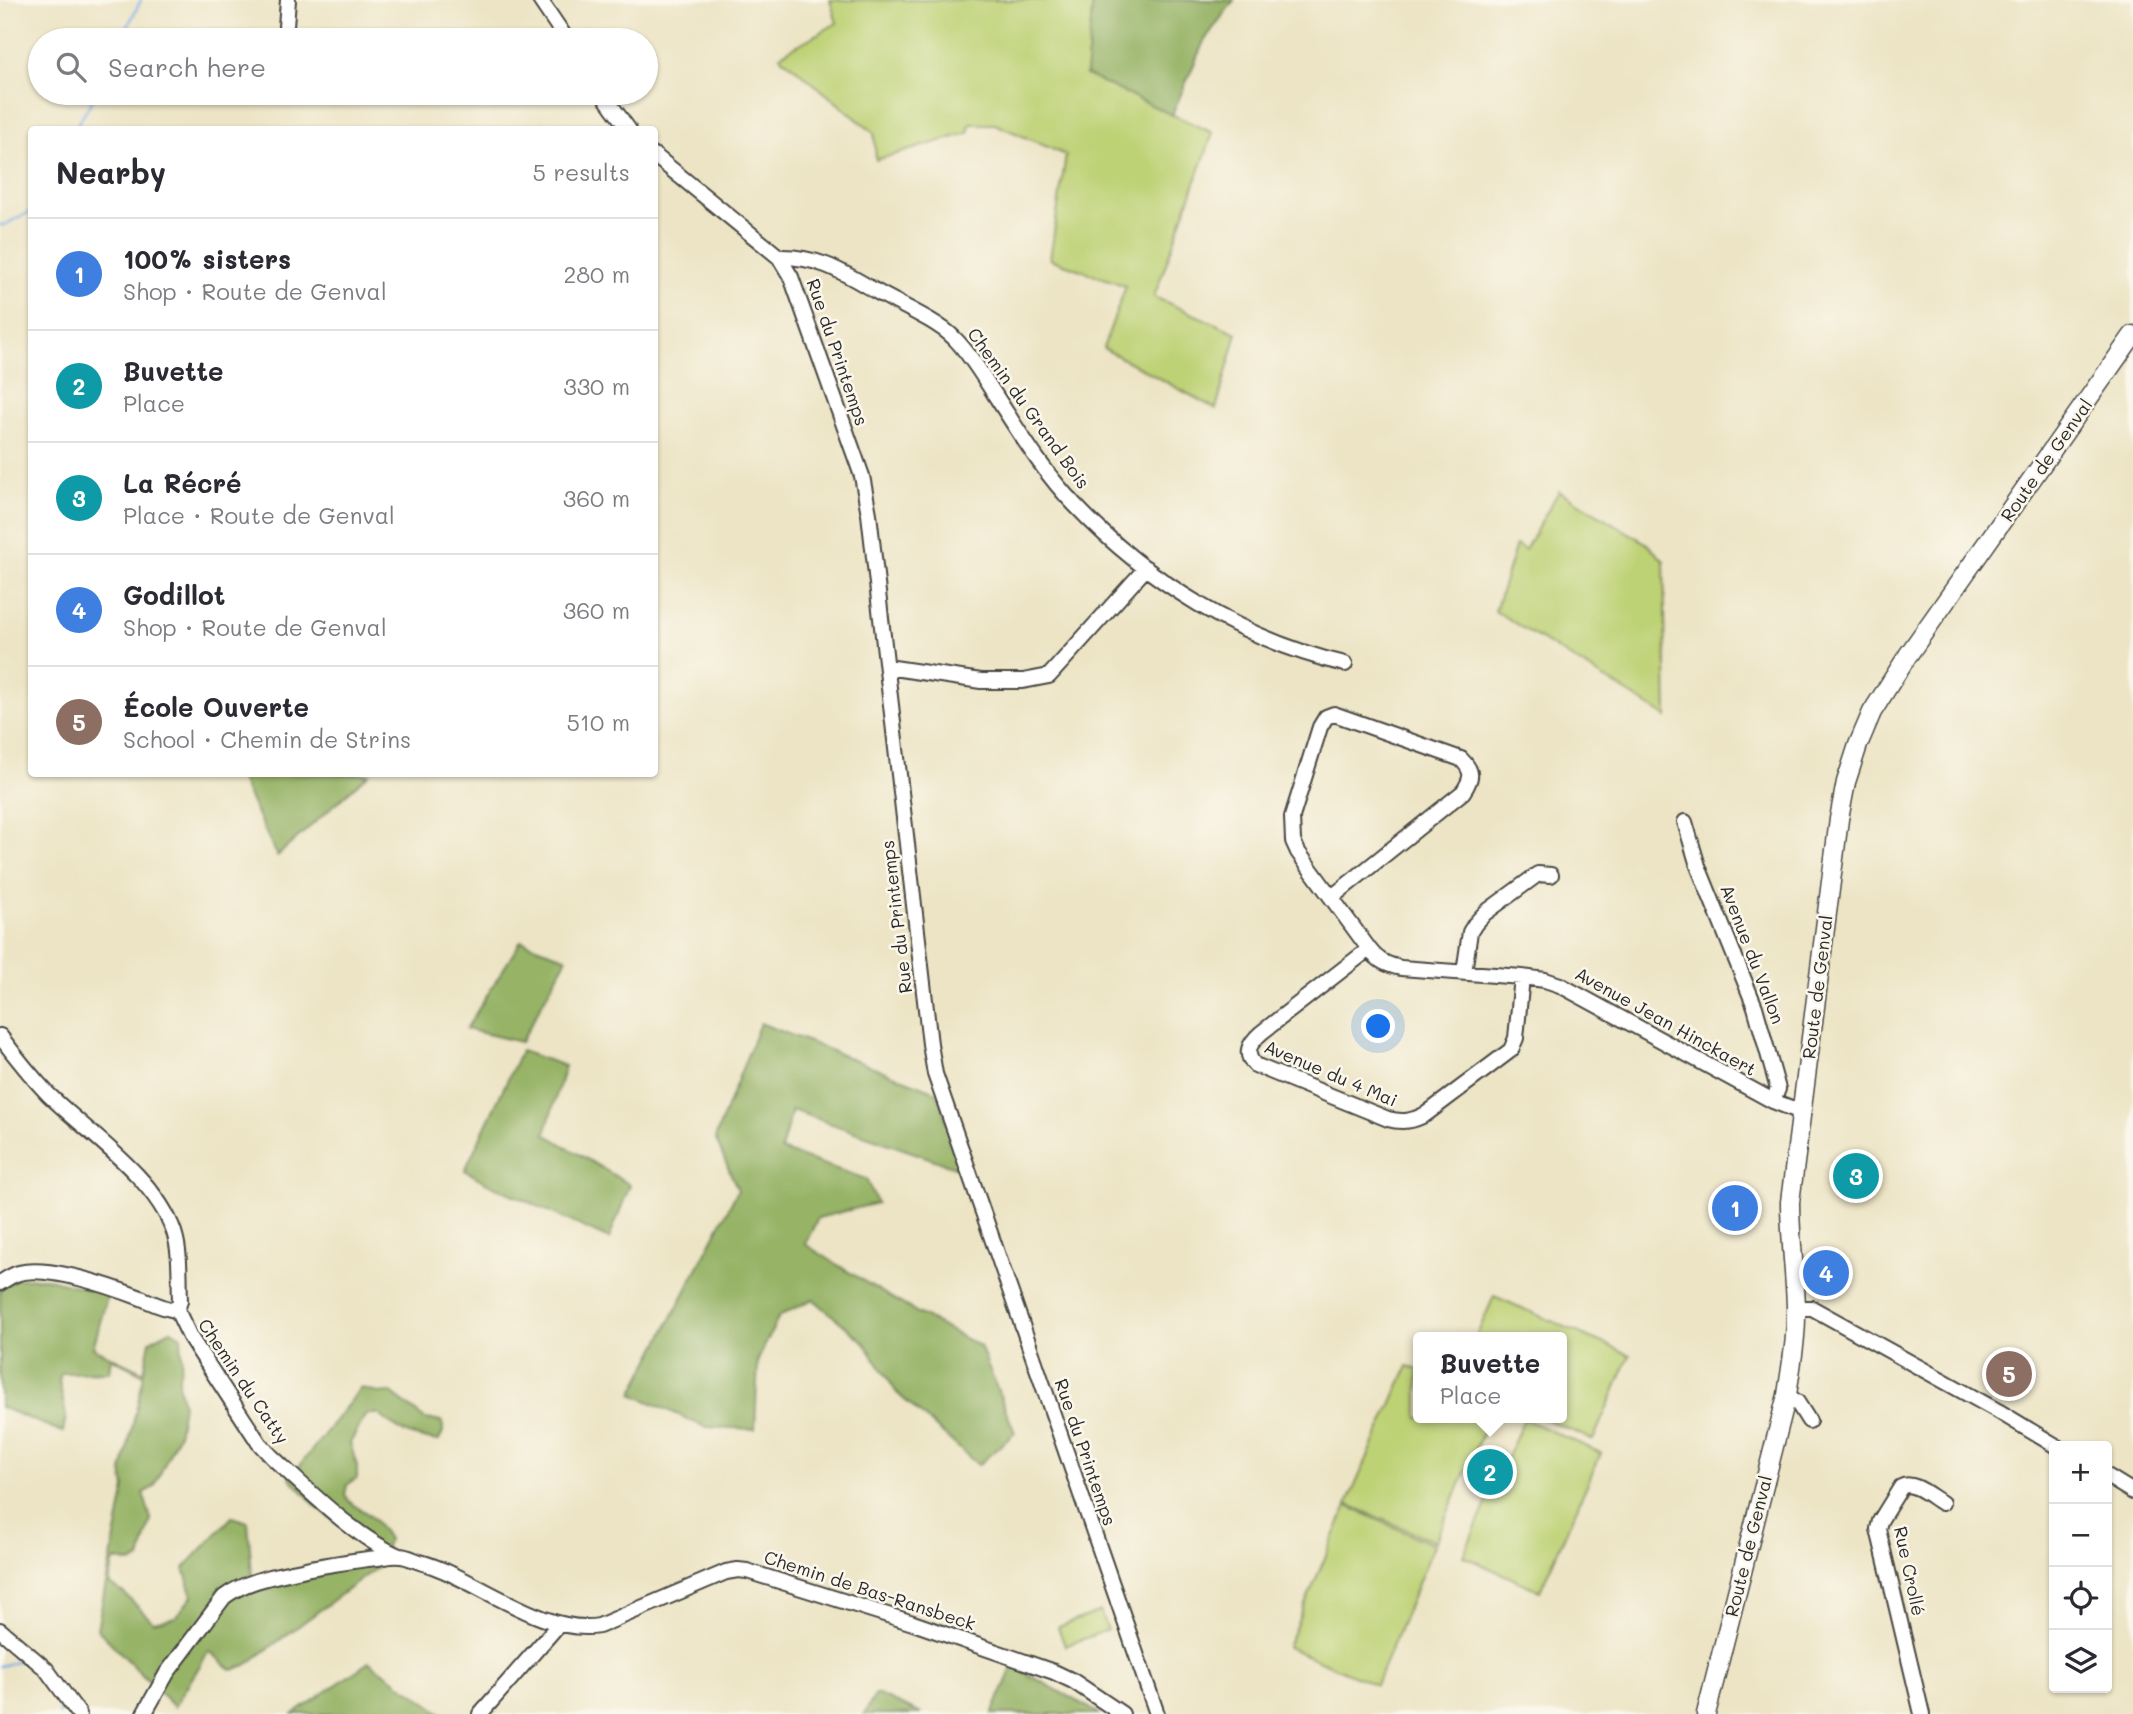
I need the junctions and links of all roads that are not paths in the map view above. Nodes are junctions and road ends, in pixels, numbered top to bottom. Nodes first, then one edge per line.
1 (288, 0) edge
2 (540, 0) edge
3 (286, 28) edge
4 (559, 28) edge
5 (611, 105) edge
6 (626, 126) edge
7 (658, 158) edge
8 (779, 257) junction
9 (2133, 335) edge
10 (1146, 568) junction
11 (1345, 664) dead end
12 (887, 667) junction
13 (1685, 822) dead end
14 (1550, 875) dead end
15 (1332, 897) junction
16 (1369, 949) junction
17 (1464, 972) junction
18 (1522, 977) junction
19 (0, 1036) edge
20 (1773, 1101) junction
21 (1801, 1112) junction
22 (0, 1283) edge
23 (1796, 1308) junction
24 (177, 1310) junction
25 (1787, 1395) junction
26 (1809, 1421) dead end
27 (2049, 1442) edge
28 (2112, 1479) edge
29 (2133, 1492) edge
30 (1942, 1503) dead end
31 (399, 1556) junction
32 (559, 1624) junction
33 (0, 1630) edge
34 (79, 1714) edge
35 (144, 1714) edge
36 (480, 1714) edge
37 (1122, 1714) edge
38 (1157, 1714) edge
39 (1706, 1714) edge
40 (1922, 1714) edge

1 - 3 street
2 - 4 street
5 - 6 street
7 - 8 street, Rue du Printemps
8 - 10 street, Chemin du Grand Bois
8 - 12 street, Rue du Printemps
9 - 21 main road, Route de Genval
10 - 11 street, Chemin du Grand Bois
10 - 12 street
12 - 38 street, Rue du Printemps
13 - 20 street, Avenue du Vallon
14 - 17 street
15 - 15 street, Avenue Jean Hinckaert
15 - 16 street, Avenue Jean Hinckaert
16 - 17 street, Avenue Jean Hinckaert
16 - 18 street, Avenue du 4 Mai
17 - 18 street, Avenue Jean Hinckaert
18 - 20 street, Avenue Jean Hinckaert
19 - 24 street
20 - 21 street, Avenue Jean Hinckaert
21 - 23 main road, Route de Genval
22 - 24 street, Chemin du Catty
23 - 25 main road, Route de Genval
23 - 27 street
24 - 31 street, Chemin du Catty
25 - 26 street
25 - 39 main road, Route de Genval
28 - 29 street
30 - 40 street, Rue Crollé
31 - 32 street, Chemin de Bas-Ransbeck
31 - 35 street, Chemin de Bas-Ransbeck
32 - 36 street
32 - 37 street, Chemin de Bas-Ransbeck
33 - 34 street

